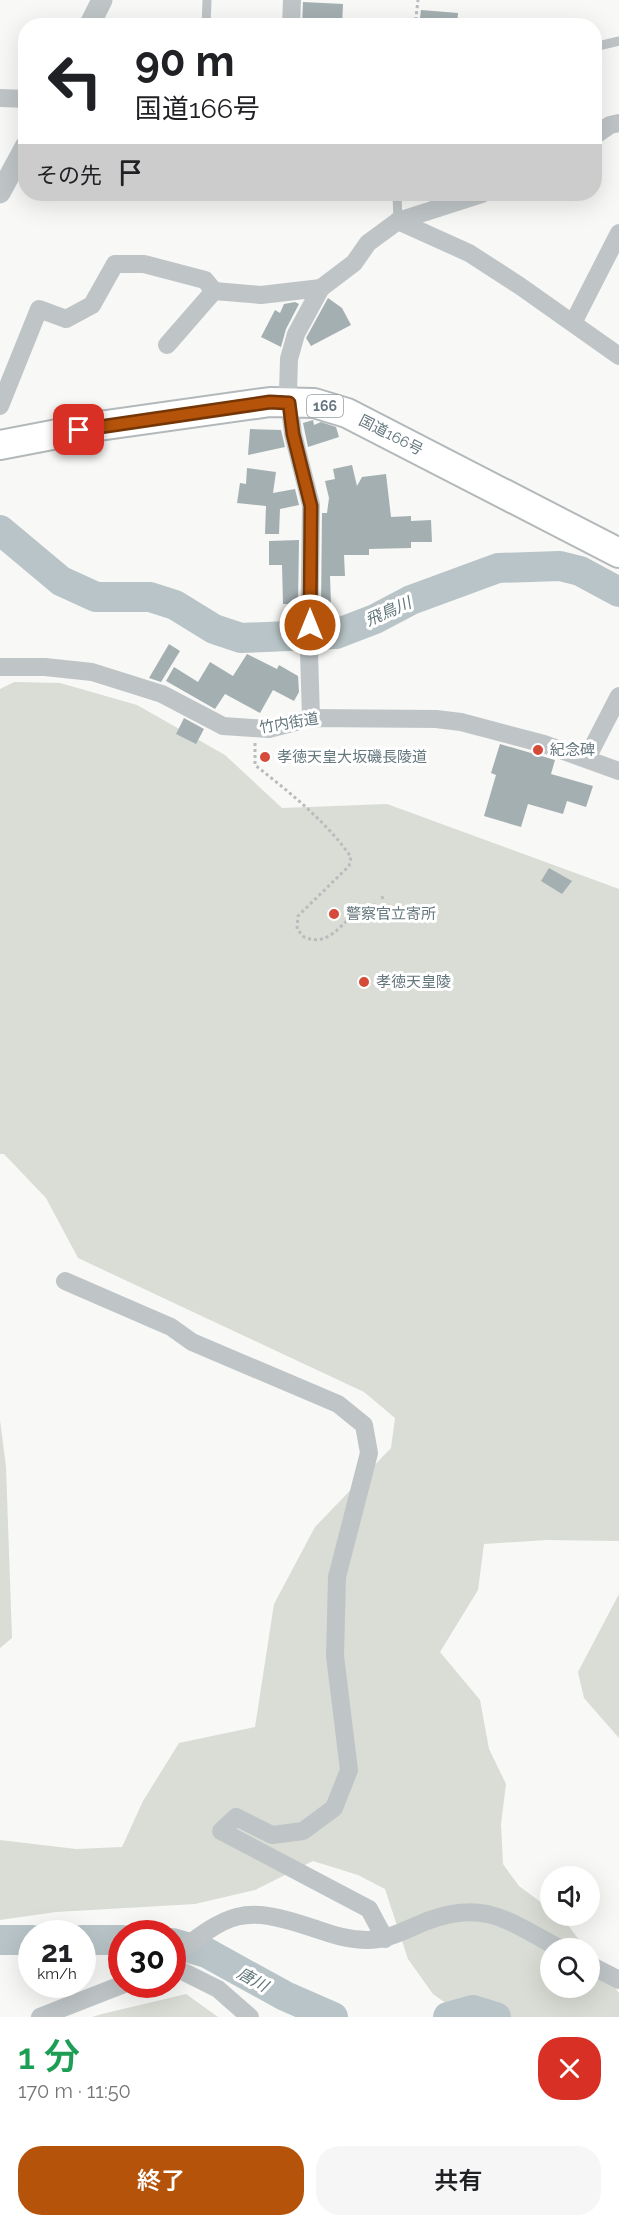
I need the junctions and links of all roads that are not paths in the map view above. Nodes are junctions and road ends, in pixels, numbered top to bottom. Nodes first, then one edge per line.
1 (102, 0) edge
2 (207, 0) edge
3 (292, 0) edge
4 (93, 18) edge
5 (206, 18) edge
6 (291, 18) edge
7 (619, 41) edge
8 (602, 45) edge
9 (0, 98) edge
10 (18, 99) edge
11 (619, 123) edge
12 (602, 130) edge
13 (18, 160) edge
14 (0, 193) edge
15 (397, 201) edge
16 (460, 201) edge
17 (398, 221) junction
18 (619, 233) edge
19 (321, 288) junction
20 (214, 291) junction
21 (573, 323) junction
22 (167, 345) dead end
23 (619, 356) edge
24 (289, 403) junction
25 (0, 406) edge
26 (0, 445) edge
27 (619, 553) edge
28 (0, 667) edge
29 (619, 696) edge
30 (311, 718) junction
31 (587, 758) junction
32 (619, 771) edge
33 (65, 1281) dead end
34 (540, 1938) edge
35 (385, 1939) junction
36 (186, 1946) edge
37 (600, 1970) edge
38 (186, 1973) edge
39 (619, 1980) edge
40 (108, 1990) edge
41 (40, 2017) edge
42 (250, 2017) edge

1 - 4 street
2 - 5 lane
3 - 6 street
7 - 8 lane
9 - 10 street
11 - 12 street
13 - 14 street
15 - 17 lane
16 - 17 street
17 - 19 street
17 - 21 street
18 - 21 street
19 - 20 street
19 - 24 street
20 - 22 street
20 - 25 street
21 - 23 street
24 - 26 highway, 国道166号 / 166
24 - 27 highway, 国道166号 / 166
24 - 30 street
28 - 30 street, 竹内街道
29 - 31 street
30 - 31 street, 竹内街道
31 - 32 street, 竹内街道
33 - 35 street
34 - 35 street
35 - 36 street
37 - 39 street
38 - 42 street
40 - 41 street

